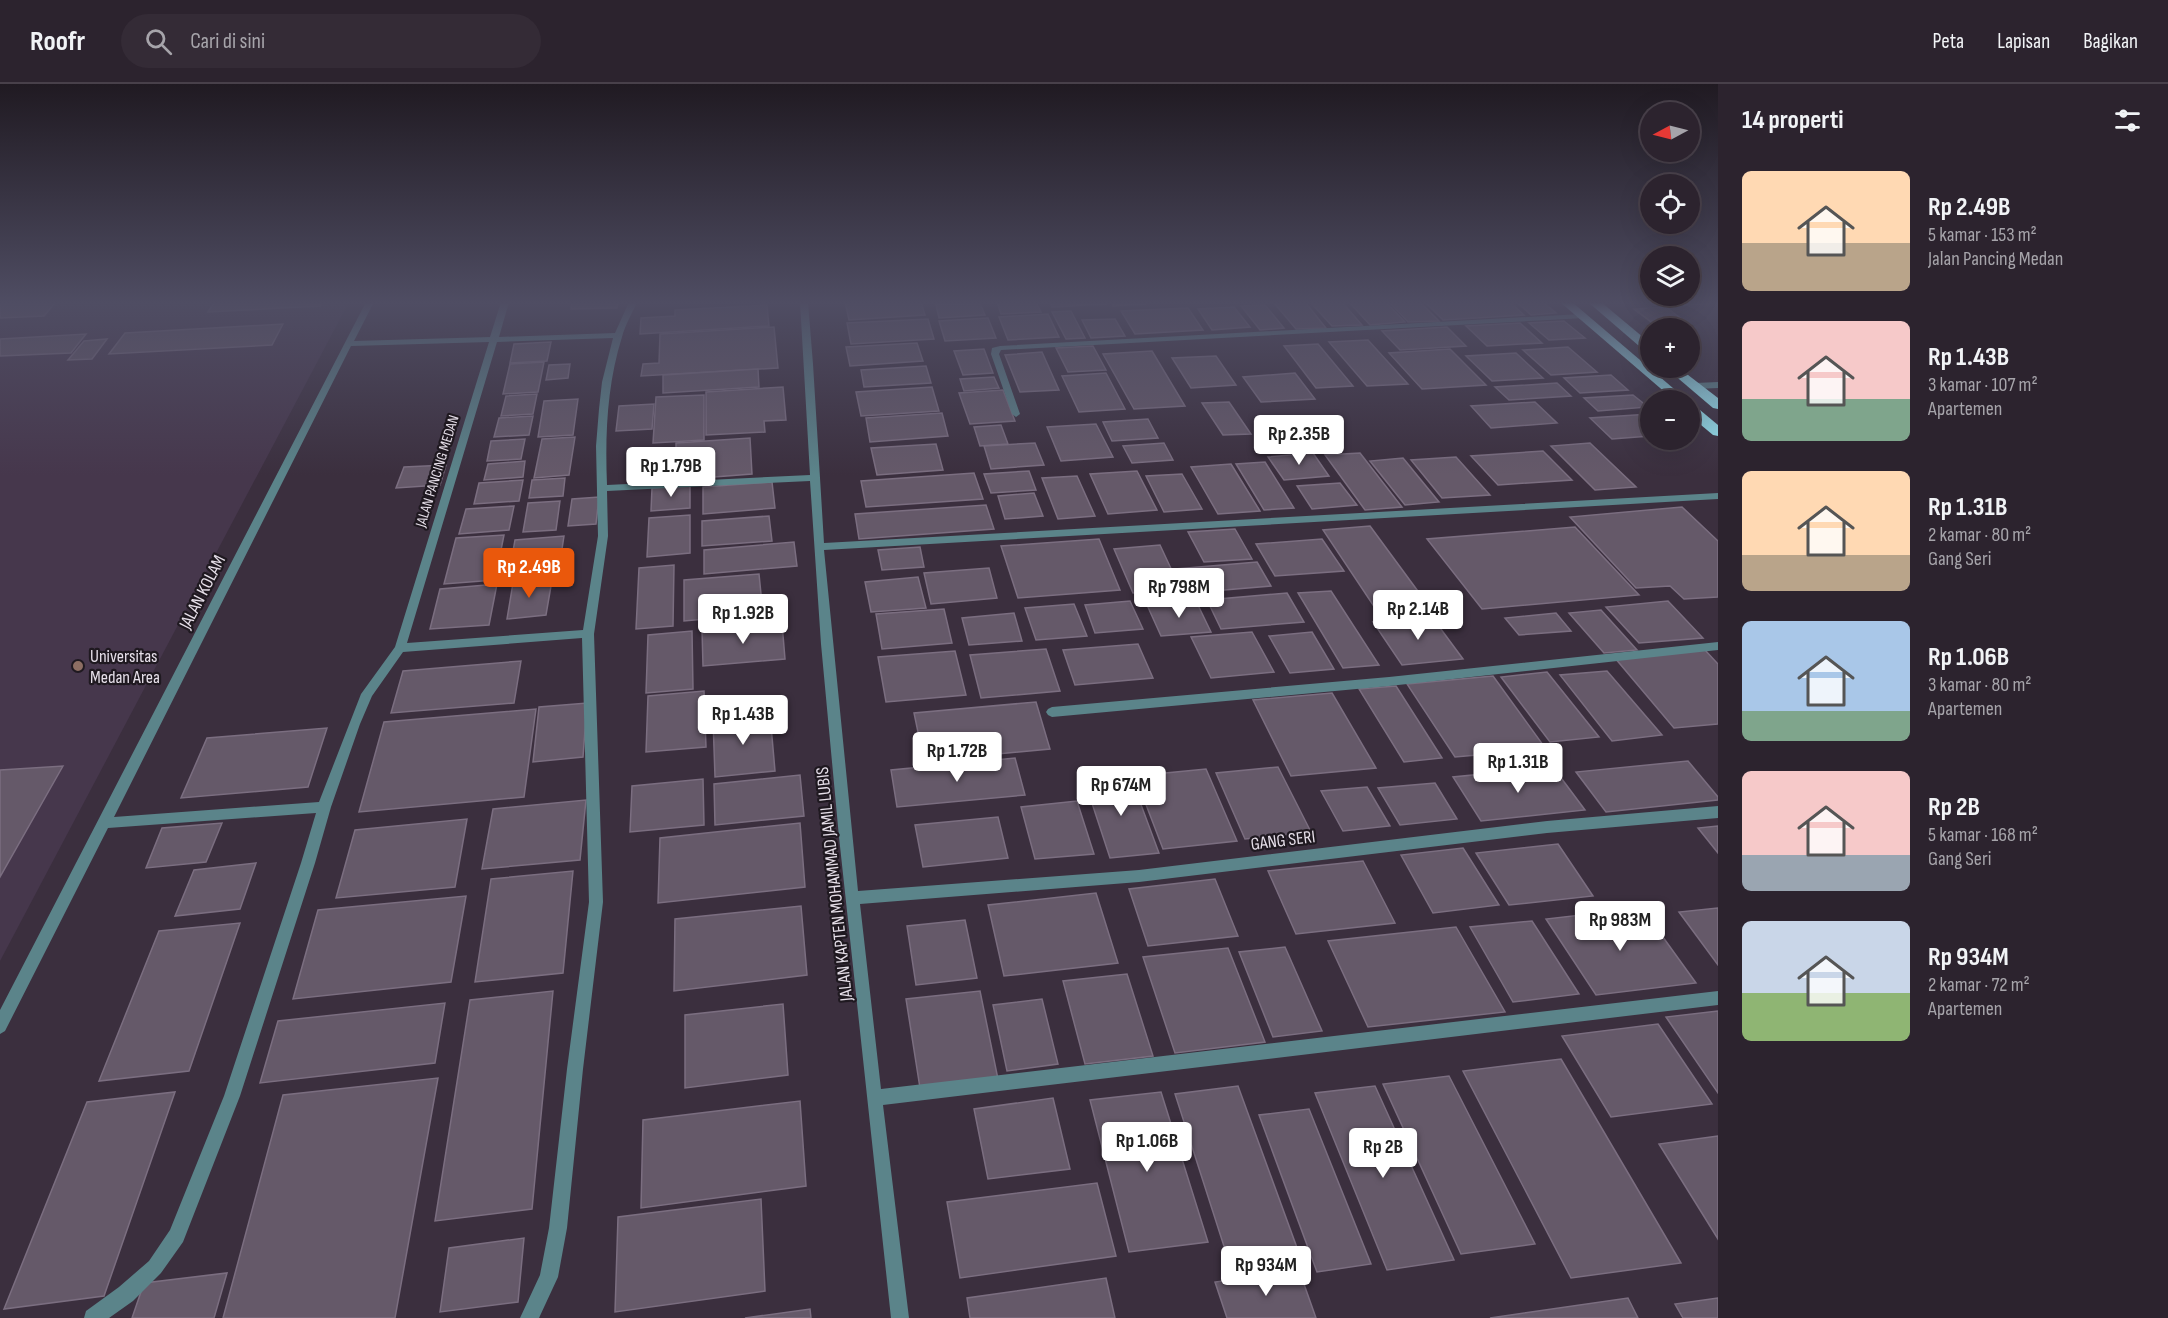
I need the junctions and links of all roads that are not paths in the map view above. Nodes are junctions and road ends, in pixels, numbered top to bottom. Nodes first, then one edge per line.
1 (343, 360) edge
2 (486, 360) edge
3 (613, 360) edge
4 (810, 360) edge
5 (997, 360) edge
6 (1632, 360) edge
7 (1685, 378) edge
8 (1718, 385) edge
9 (1695, 386) junction
10 (1668, 390) edge
11 (1718, 405) edge
12 (1016, 414) dead end
13 (1700, 417) edge
14 (1718, 432) edge
15 (816, 478) junction
16 (602, 488) junction
17 (1718, 496) edge
18 (819, 547) junction
19 (588, 634) junction
20 (1718, 646) edge
21 (400, 648) junction
22 (1052, 712) dead end
23 (324, 807) junction
24 (1718, 812) edge
25 (103, 823) junction
26 (852, 898) junction
27 (1718, 998) edge
28 (0, 1026) edge
29 (874, 1098) junction
30 (93, 1318) edge
31 (529, 1318) edge
32 (900, 1318) edge

1 - 25 street, JALAN KOLAM
2 - 21 street, JALAN PANCING MEDAN
3 - 16 street
4 - 15 street, JALAN KAPTEN MOHAMMAD JAMIL LUBIS
5 - 12 street
6 - 10 highway
7 - 9 highway
8 - 9 street
9 - 11 highway
13 - 14 highway
15 - 16 street
15 - 18 street, JALAN KAPTEN MOHAMMAD JAMIL LUBIS
16 - 19 street
17 - 18 street
18 - 26 street, JALAN KAPTEN MOHAMMAD JAMIL LUBIS
19 - 21 street
19 - 31 street
20 - 22 street
21 - 23 street, JALAN PANCING MEDAN
23 - 25 street
23 - 30 street, JALAN PANCING MEDAN
24 - 26 street, GANG SERI
25 - 28 street, JALAN KOLAM
26 - 29 street, JALAN KAPTEN MOHAMMAD JAMIL LUBIS
27 - 29 street
29 - 32 street, JALAN KAPTEN MOHAMMAD JAMIL LUBIS

